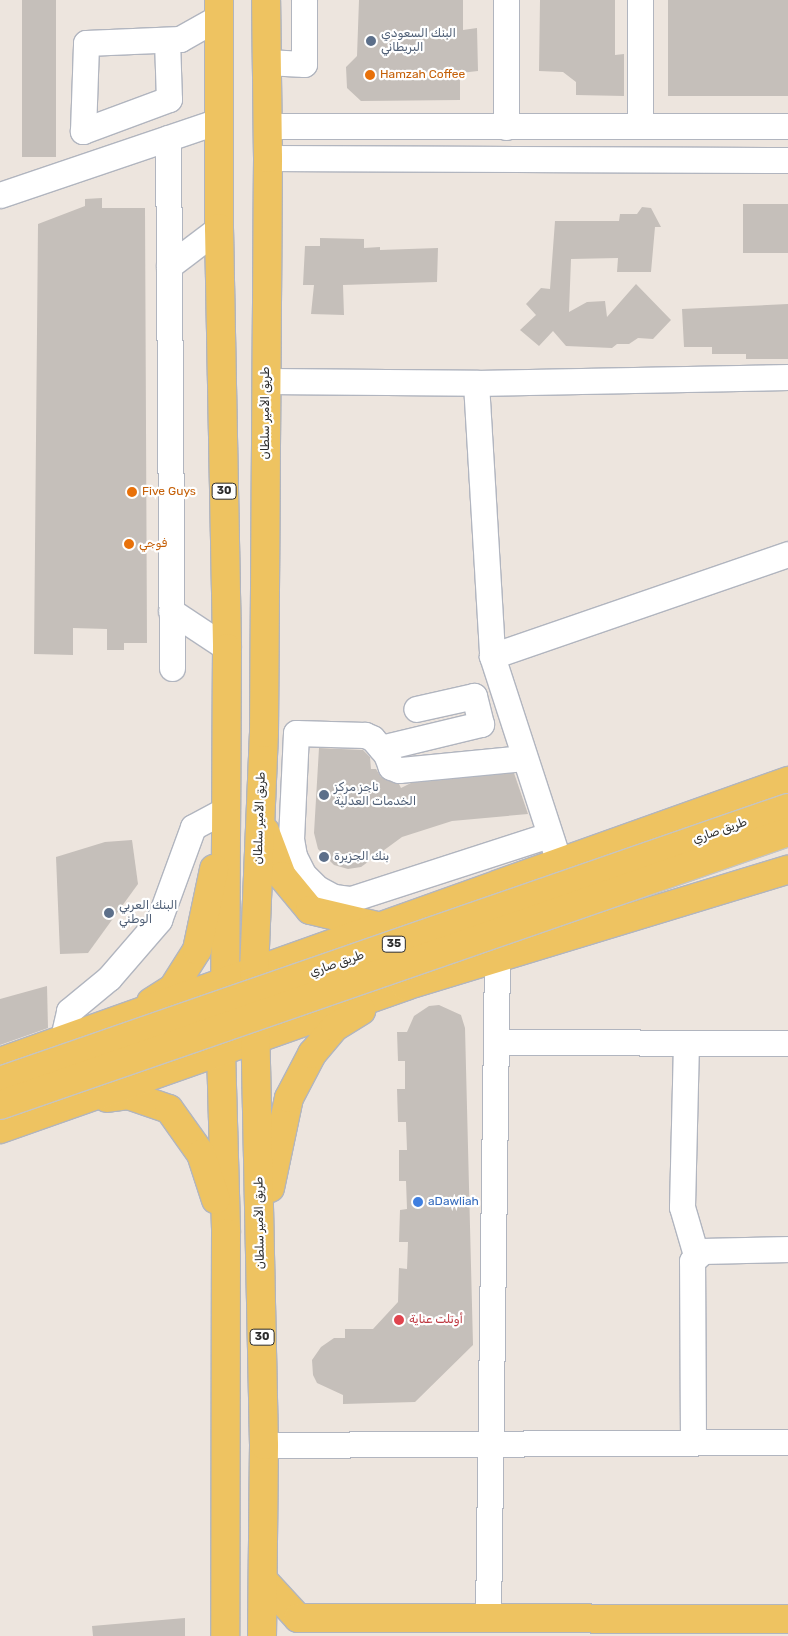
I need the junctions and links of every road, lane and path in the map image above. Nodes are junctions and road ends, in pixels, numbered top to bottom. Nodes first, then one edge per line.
1 (266, 0) edge
2 (304, 0) edge
3 (506, 0) edge
4 (640, 0) edge
5 (220, 9) edge
6 (174, 39) junction
7 (266, 62) junction
8 (219, 121) junction
9 (268, 126) junction
10 (640, 126) junction
11 (788, 126) edge
12 (506, 127) junction
13 (554, 127) junction
14 (84, 131) junction
15 (168, 138) junction
16 (268, 158) junction
17 (554, 159) junction
18 (788, 160) edge
19 (93, 164) junction
20 (0, 196) edge
21 (219, 228) junction
22 (170, 266) junction
23 (788, 377) edge
24 (266, 381) junction
25 (476, 383) junction
26 (788, 554) edge
27 (171, 611) junction
28 (227, 648) junction
29 (492, 656) junction
30 (172, 668) dead end
31 (416, 709) dead end
32 (264, 733) junction
33 (296, 733) junction
34 (381, 748) junction
35 (524, 758) junction
36 (788, 780) edge
37 (788, 808) edge
38 (227, 809) junction
39 (260, 818) junction
40 (788, 832) edge
41 (549, 835) junction
42 (560, 864) junction
43 (788, 870) edge
44 (382, 927) junction
45 (497, 956) junction
46 (254, 971) junction
47 (225, 983) junction
48 (405, 986) junction
49 (126, 1017) junction
50 (257, 1037) junction
51 (62, 1042) junction
52 (496, 1042) junction
53 (686, 1043) junction
54 (788, 1043) edge
55 (221, 1050) junction
56 (0, 1062) edge
57 (0, 1081) edge
58 (88, 1100) junction
59 (0, 1105) edge
60 (0, 1129) edge
61 (226, 1232) junction
62 (261, 1233) junction
63 (788, 1249) edge
64 (696, 1255) junction
65 (788, 1442) edge
66 (693, 1443) junction
67 (490, 1444) junction
68 (264, 1445) junction
69 (264, 1580) junction
70 (488, 1618) junction
71 (788, 1619) edge
72 (225, 1636) edge
73 (262, 1636) edge

1 - 7 main road, طريق الأمير سلطان / 30
2 - 7 street
3 - 12 street
4 - 10 street
5 - 6 street
5 - 8 main road, 30
6 - 14 street
6 - 14 street
7 - 9 main road, طريق الأمير سلطان / 30
8 - 15 street
8 - 21 main road, 30
9 - 12 street
9 - 16 main road, طريق الأمير سلطان / 30
10 - 11 street
10 - 13 street
12 - 13 street
13 - 17 street
14 - 19 street
15 - 19 street
15 - 22 street
16 - 17 street
16 - 24 main road, طريق الأمير سلطان / 30
17 - 18 street
19 - 20 street
21 - 22 street
21 - 28 main road, 30
22 - 27 street
23 - 25 street
24 - 25 street
24 - 32 main road, طريق الأمير سلطان / 30
25 - 29 street
26 - 29 street
27 - 28 street
27 - 30 street
28 - 38 main road, 30
29 - 35 street
31 - 34 street
32 - 33 street
32 - 39 main road, طريق الأمير سلطان / 30
33 - 34 street
33 - 41 street
34 - 35 street
35 - 41 street
36 - 42 main road
37 - 57 main road, طريق صاري / 35, bridge
38 - 47 main road, 30
38 - 49 main road
38 - 51 street
39 - 44 main road
39 - 46 main road, طريق الأمير سلطان / 30
40 - 59 main road, طريق صاري / 35, bridge
41 - 42 street
42 - 44 main road
43 - 45 main road
44 - 46 main road
44 - 48 main road
45 - 48 main road
45 - 52 street
46 - 47 main road
46 - 50 main road, طريق الأمير سلطان / 30
47 - 49 main road
47 - 55 main road, 30
48 - 50 main road
48 - 62 main road
49 - 51 main road
50 - 55 main road
50 - 62 main road, طريق الأمير سلطان / 30
51 - 56 main road
51 - 58 main road
52 - 53 street
52 - 67 street
53 - 54 street
53 - 64 street
55 - 58 main road
55 - 61 main road, 30
58 - 60 main road
58 - 61 main road
61 - 72 main road, 30
62 - 68 main road, طريق الأمير سلطان / 30
63 - 64 street
64 - 66 street
65 - 66 street
66 - 67 street
67 - 68 street
67 - 70 street
68 - 69 main road, طريق الأمير سلطان / 30
69 - 70 main road
69 - 73 main road, طريق الأمير سلطان / 30
70 - 71 main road

